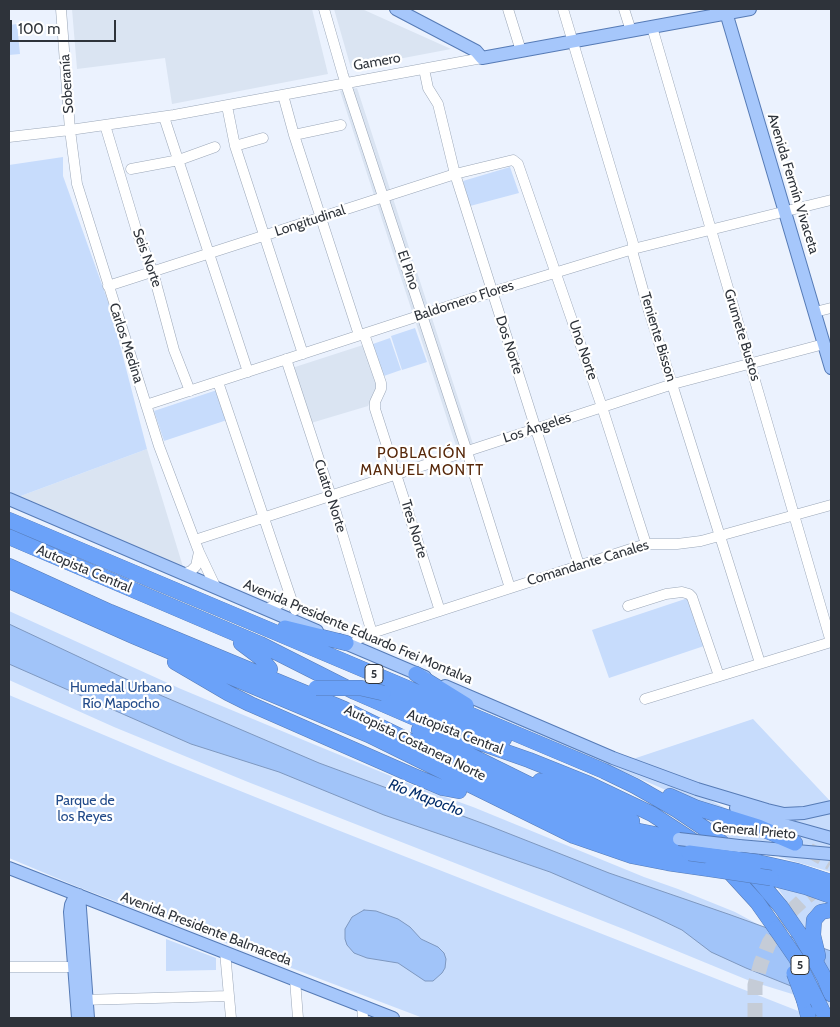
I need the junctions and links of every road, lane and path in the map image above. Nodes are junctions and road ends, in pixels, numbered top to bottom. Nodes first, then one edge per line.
1 (61, 9) edge
2 (324, 9) edge
3 (396, 9) edge
4 (508, 9) edge
5 (563, 9) edge
6 (624, 9) edge
7 (750, 9) edge
8 (726, 11) edge
9 (652, 28) junction
10 (631, 31) junction
11 (573, 42) junction
12 (521, 51) junction
13 (482, 58) junction
14 (424, 69) junction
15 (345, 83) junction
16 (283, 95) junction
17 (227, 106) junction
18 (164, 117) junction
19 (105, 125) junction
20 (341, 125) dead end
21 (70, 130) junction
22 (294, 135) junction
23 (9, 137) edge
24 (263, 138) dead end
25 (235, 146) junction
26 (215, 147) dead end
27 (179, 160) junction
28 (513, 160) joint
29 (131, 169) dead end
30 (455, 174) junction
31 (383, 197) junction
32 (831, 200) edge
33 (786, 211) junction
34 (321, 217) junction
35 (710, 230) junction
36 (264, 236) junction
37 (633, 248) junction
38 (209, 254) junction
39 (153, 272) junction
40 (556, 272) junction
41 (108, 286) junction
42 (492, 292) junction
43 (831, 308) edge
44 (815, 312) junction
45 (422, 314) junction
46 (361, 334) junction
47 (824, 344) junction
48 (303, 354) junction
49 (286, 360) junction
50 (751, 364) junction
51 (831, 368) edge
52 (248, 372) junction
53 (218, 382) junction
54 (673, 384) junction
55 (190, 391) junction
56 (146, 405) junction
57 (602, 407) junction
58 (536, 429) junction
59 (467, 451) junction
60 (398, 474) junction
61 (331, 496) junction
62 (9, 500) edge
63 (831, 505) edge
64 (794, 516) junction
65 (263, 518) junction
66 (9, 520) edge
67 (721, 536) junction
68 (9, 537) edge
69 (195, 540) junction
70 (646, 544) junction
71 (9, 548) edge
72 (199, 552) junction
73 (579, 565) junction
74 (9, 566) edge
75 (183, 574) junction
76 (108, 579) junction
77 (9, 581) edge
78 (216, 588) junction
79 (510, 588) junction
80 (290, 595) junction
81 (628, 606) dead end
82 (265, 609) junction
83 (295, 610) dead end
84 (440, 611) junction
85 (228, 613) junction
86 (203, 620) junction
87 (372, 633) junction
88 (133, 636) junction
89 (831, 642) edge
90 (350, 645) junction
91 (760, 663) junction
92 (270, 669) dead end
93 (416, 674) junction
94 (719, 676) junction
95 (279, 681) junction
96 (355, 692) junction
97 (646, 699) dead end
98 (314, 720) dead end
99 (519, 736) junction
100 (578, 760) junction
101 (604, 771) junction
102 (476, 788) junction
103 (697, 789) junction
104 (459, 791) dead end
105 (630, 804) junction
106 (831, 807) edge
107 (676, 838) junction
108 (831, 838) edge
109 (795, 842) tunnel mouth
110 (831, 854) edge
111 (9, 868) edge
112 (831, 882) edge
113 (77, 894) junction
114 (831, 896) edge
115 (831, 910) edge
116 (775, 927) junction
117 (808, 938) junction
118 (225, 952) junction
119 (9, 967) edge
120 (79, 967) junction
121 (295, 980) junction
122 (831, 994) edge
123 (229, 996) junction
124 (82, 1000) junction
125 (362, 1012) edge
126 (808, 1016) dead end
127 (78, 1018) edge
128 (88, 1018) edge
129 (231, 1018) edge
130 (298, 1018) edge
131 (393, 1018) edge
132 (826, 1018) edge

1 - 21 street, Soberanía
2 - 15 street, El Pino
3 - 13 main road
4 - 12 street
5 - 11 street, Teniente Bisson
6 - 10 street
7 - 8 main road, Gamero
8 - 9 main road, Gamero
8 - 33 main road, Avenida Fermín Vivaceta
9 - 10 main road, Gamero
9 - 35 street, Grumete Bustos
10 - 11 main road, Gamero
11 - 12 main road, Gamero
11 - 37 street, Teniente Bisson
12 - 13 main road, Gamero
13 - 14 street, Gamero
14 - 15 street, Gamero
14 - 30 street, Dos Norte
15 - 16 street, Gamero
15 - 31 street, El Pino
16 - 17 street, Gamero
16 - 22 street, Tres Norte
17 - 18 street, Gamero
17 - 25 street
18 - 19 street, Gamero
18 - 27 street
19 - 21 street, Gamero
19 - 39 street, Seis Norte
20 - 22 street
21 - 23 street, Gamero
21 - 41 street, Carlos Medina
22 - 34 street, Tres Norte
24 - 25 street
25 - 36 street
26 - 27 street
27 - 29 street
27 - 38 street
28 - 30 street, Longitudinal
28 - 40 street, Uno Norte
30 - 31 street, Longitudinal
30 - 42 street, Dos Norte
31 - 34 street, Longitudinal
31 - 45 street, El Pino
32 - 33 street, Baldomero Flores
33 - 35 street, Baldomero Flores
33 - 44 main road, Avenida Fermín Vivaceta
34 - 36 street, Longitudinal
34 - 46 street, Tres Norte
35 - 37 street, Baldomero Flores
35 - 50 street, Grumete Bustos
36 - 38 street, Longitudinal
36 - 48 street
37 - 40 street, Baldomero Flores
37 - 54 street, Teniente Bisson
38 - 39 street, Longitudinal
38 - 52 street
39 - 41 street, Longitudinal
39 - 55 street, Seis Norte
40 - 42 street, Baldomero Flores
40 - 57 street, Uno Norte
41 - 56 street, Carlos Medina
42 - 45 street, Baldomero Flores
42 - 58 street, Dos Norte
43 - 44 street
44 - 47 main road, Avenida Fermín Vivaceta
45 - 46 street, Baldomero Flores
45 - 59 street, El Pino
46 - 48 street, Baldomero Flores
46 - 60 street, Tres Norte
47 - 50 street, Los Ángeles
47 - 51 main road, Avenida Fermín Vivaceta
48 - 49 street, Baldomero Flores
49 - 52 street, Baldomero Flores
49 - 61 street, Cuatro Norte
50 - 54 street, Los Ángeles
50 - 64 street, Grumete Bustos
52 - 53 street, Baldomero Flores
53 - 55 street, Baldomero Flores
53 - 65 street
54 - 57 street, Los Ángeles
54 - 67 street, Teniente Bisson
55 - 56 street, Baldomero Flores
56 - 69 street, Carlos Medina
57 - 58 street, Los Ángeles
57 - 70 street, Uno Norte
58 - 59 street, Los Ángeles
58 - 73 street, Dos Norte
59 - 60 street, Los Ángeles
59 - 79 street, El Pino
60 - 61 street, Los Ángeles
60 - 84 street, Tres Norte
61 - 65 street, Los Ángeles
61 - 87 street, Cuatro Norte
62 - 75 main road, Avenida Presidente Eduardo Frei Montalva
63 - 64 street, Comandante Canales
64 - 67 street, Comandante Canales
64 - 89 street, Grumete Bustos
65 - 69 street, Los Ángeles
65 - 80 street
66 - 85 highway, Autopista Central / 5
67 - 70 street, Comandante Canales
67 - 91 street, Teniente Bisson
68 - 76 highway, Autopista Central / 5
69 - 72 street, Carlos Medina
70 - 73 street, Comandante Canales
71 - 76 highway
72 - 75 street
72 - 78 street, Carlos Medina
73 - 79 street, Comandante Canales
74 - 95 highway, Autopista Costanera Norte
75 - 78 main road, Avenida Presidente Eduardo Frei Montalva
76 - 86 highway, Autopista Central / 5
77 - 88 highway, Autopista Costanera Norte
78 - 82 main road, Avenida Presidente Eduardo Frei Montalva
79 - 84 street, Comandante Canales
80 - 82 street
80 - 83 street
81 - 94 street
82 - 90 main road, Avenida Presidente Eduardo Frei Montalva
84 - 87 street, Comandante Canales
85 - 90 highway
85 - 99 highway, Autopista Central / 5
86 - 92 highway
86 - 96 highway, Autopista Central / 5
87 - 90 street, Comandante Canales
88 - 102 highway, Autopista Costanera Norte
88 - 104 highway
89 - 91 street
90 - 93 main road, Avenida Presidente Eduardo Frei Montalva
91 - 94 street
93 - 99 highway
93 - 103 main road, Avenida Presidente Eduardo Frei Montalva
94 - 97 street
95 - 100 highway, bridge
95 - 112 highway, Autopista Costanera Norte, bridge
96 - 105 highway, Autopista Central / 5
96 - 107 highway
98 - 102 highway
99 - 100 highway, Autopista Central / 5
100 - 101 highway, Autopista Central / 5
101 - 109 highway
101 - 117 highway, Autopista Central / 5
102 - 114 highway, Autopista Costanera Norte, bridge
103 - 106 main road
103 - 108 main road, General Prieto
105 - 107 highway
105 - 116 highway, Autopista Central / 5
107 - 110 main road, General Prieto, bridge
111 - 113 main road, Avenida Presidente Balmaceda
113 - 118 main road, Avenida Presidente Balmaceda
113 - 120 main road
115 - 117 highway
116 - 126 highway, bridge
116 - 132 highway, Autopista Central / 5, bridge
117 - 122 highway, Autopista Central / 5
118 - 121 main road, Avenida Presidente Balmaceda
118 - 123 street
119 - 120 street
120 - 124 main road
121 - 125 main road, Avenida Presidente Balmaceda
121 - 130 street
123 - 124 street
123 - 129 street
124 - 127 main road
124 - 128 main road
125 - 131 main road, Avenida Presidente Balmaceda

